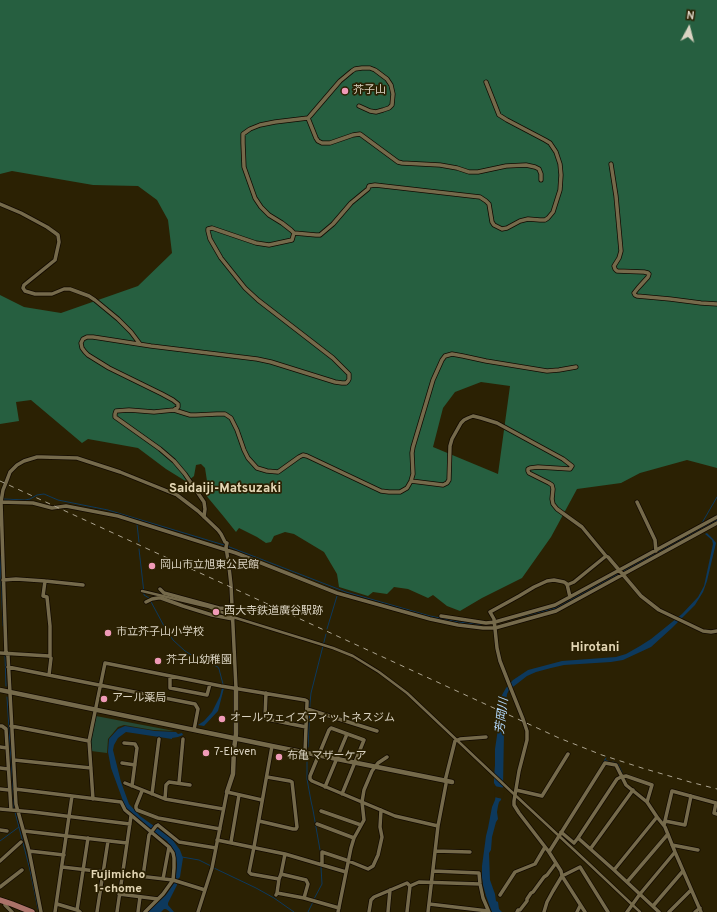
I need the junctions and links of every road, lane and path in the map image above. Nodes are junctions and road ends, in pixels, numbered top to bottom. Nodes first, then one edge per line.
1 (486, 82) dead end
2 (359, 106) dead end
3 (308, 118) junction
4 (611, 164) dead end
5 (541, 180) dead end
6 (0, 204) edge
7 (294, 233) junction
8 (717, 304) edge
9 (140, 344) junction
10 (576, 367) dead end
11 (174, 410) junction
12 (411, 481) junction
13 (1, 498) edge
14 (637, 502) dead end
15 (204, 517) junction
16 (717, 517) edge
17 (717, 523) edge
18 (226, 547) junction
19 (657, 553) junction
20 (606, 556) junction
21 (621, 572) junction
22 (3, 580) junction
23 (45, 581) junction
24 (83, 585) dead end
25 (567, 585) junction
26 (160, 589) dead end
27 (143, 591) dead end
28 (570, 597) junction
29 (149, 600) dead end
30 (232, 609) junction
31 (441, 616) dead end
32 (233, 618) junction
33 (495, 624) junction
34 (717, 631) edge
35 (4, 653) edge
36 (50, 657) junction
37 (8, 667) junction
38 (49, 675) junction
39 (170, 676) junction
40 (210, 684) junction
41 (101, 686) junction
42 (236, 688) junction
43 (0, 690) edge
44 (9, 692) junction
45 (266, 694) junction
46 (308, 709) junction
47 (96, 710) junction
48 (0, 726) edge
49 (12, 726) junction
50 (306, 727) junction
51 (194, 730) junction
52 (377, 731) dead end
53 (347, 734) junction
54 (486, 737) dead end
55 (235, 738) junction
56 (159, 739) dead end
57 (183, 739) dead end
58 (457, 740) junction
59 (89, 741) junction
60 (124, 743) dead end
61 (272, 746) junction
62 (0, 747) edge
63 (7, 748) junction
64 (305, 752) junction
65 (568, 754) dead end
66 (318, 755) junction
67 (387, 757) dead end
68 (337, 759) junction
69 (14, 760) junction
70 (355, 762) junction
71 (122, 763) dead end
72 (135, 765) junction
73 (375, 767) junction
74 (0, 768) edge
75 (91, 768) junction
76 (8, 769) junction
77 (267, 777) junction
78 (621, 777) junction
79 (445, 782) junction
80 (452, 782) dead end
81 (125, 784) dead end
82 (179, 784) junction
83 (190, 785) dead end
84 (132, 786) junction
85 (325, 787) junction
86 (0, 789) edge
87 (9, 790) junction
88 (16, 790) junction
89 (142, 790) junction
90 (516, 790) junction
91 (633, 790) junction
92 (227, 792) junction
93 (152, 794) junction
94 (342, 794) junction
95 (239, 795) junction
96 (515, 795) junction
97 (72, 796) junction
98 (691, 796) junction
99 (93, 799) junction
100 (165, 799) junction
101 (262, 800) junction
102 (362, 802) junction
103 (647, 802) junction
104 (223, 808) junction
105 (0, 809) edge
106 (14, 810) junction
107 (381, 810) junction
108 (321, 811) dead end
109 (717, 814) edge
110 (69, 816) junction
111 (131, 816) junction
112 (657, 817) junction
113 (159, 818) junction
114 (259, 820) junction
115 (664, 823) junction
116 (130, 824) junction
117 (317, 824) dead end
118 (361, 825) junction
119 (157, 826) junction
120 (438, 826) junction
121 (220, 828) junction
122 (0, 830) edge
123 (7, 831) dead end
124 (24, 831) junction
125 (151, 832) junction
126 (560, 834) junction
127 (668, 834) junction
128 (67, 836) junction
129 (88, 838) junction
130 (354, 838) junction
131 (578, 838) junction
132 (218, 840) junction
133 (108, 841) junction
134 (21, 842) dead end
135 (231, 842) junction
136 (127, 843) junction
137 (672, 845) junction
138 (168, 847) junction
139 (254, 847) junction
140 (545, 847) junction
141 (216, 848) junction
142 (591, 848) junction
143 (698, 850) dead end
144 (29, 851) junction
145 (435, 852) junction
146 (470, 852) dead end
147 (549, 852) junction
148 (675, 852) junction
149 (285, 854) junction
150 (64, 856) junction
151 (0, 861) edge
152 (348, 861) junction
153 (556, 863) junction
154 (322, 865) junction
155 (62, 867) junction
156 (83, 869) junction
157 (22, 870) dead end
158 (614, 870) junction
159 (433, 871) junction
160 (103, 872) junction
161 (346, 872) junction
162 (683, 872) junction
163 (122, 874) junction
164 (281, 874) junction
165 (143, 876) junction
166 (562, 876) junction
167 (163, 879) junction
168 (279, 879) junction
169 (175, 880) junction
170 (432, 882) junction
171 (627, 882) junction
172 (480, 884) junction
173 (410, 886) junction
174 (0, 887) edge
175 (205, 890) junction
176 (390, 890) junction
177 (692, 890) junction
178 (119, 894) junction
179 (640, 894) junction
180 (500, 895) dead end
181 (140, 897) junction
182 (158, 898) junction
183 (304, 898) junction
184 (2, 901) edge
185 (57, 904) junction
186 (429, 904) junction
187 (632, 905) junction
188 (580, 906) junction
189 (652, 906) junction
190 (700, 908) junction
191 (338, 910) edge
192 (78, 911) edge
193 (12, 912) edge
194 (32, 912) edge
195 (41, 912) edge
196 (55, 912) edge
197 (97, 912) edge
198 (116, 912) edge
199 (138, 912) edge
200 (145, 912) edge
201 (198, 912) edge
202 (369, 912) edge
203 (388, 912) edge
204 (407, 912) edge
205 (428, 912) edge
206 (488, 912) edge
207 (517, 912) edge
208 (544, 912) edge
209 (577, 912) edge
210 (584, 912) edge
211 (608, 912) edge
212 (627, 912) edge
213 (640, 912) edge
214 (659, 912) edge
215 (669, 912) edge
216 (695, 912) edge
217 (701, 912) edge

1 - 7 street
2 - 3 street
3 - 5 street
3 - 7 street
4 - 8 street
6 - 9 street
7 - 9 street
9 - 11 street
10 - 12 street
11 - 12 street
11 - 15 street
12 - 20 street
13 - 15 street
13 - 18 street
13 - 22 street
14 - 19 street
15 - 18 street
16 - 19 street
17 - 19 street
18 - 30 street
18 - 33 street
19 - 21 street
20 - 21 street
20 - 25 street
21 - 28 street
21 - 33 street
21 - 34 street
22 - 23 street
22 - 35 street
23 - 24 street
23 - 36 street
25 - 28 street
25 - 33 street
26 - 30 street
27 - 32 street
28 - 33 street
29 - 32 street
30 - 32 street
31 - 33 street
32 - 42 street
32 - 58 street
33 - 90 street
35 - 36 street
35 - 37 street
36 - 38 street
37 - 38 street
37 - 44 street
38 - 41 street
39 - 40 street
39 - 40 street
39 - 41 street
40 - 42 street
41 - 47 street
41 - 51 street
42 - 45 street
42 - 55 street
43 - 44 street
44 - 47 street
44 - 49 street
45 - 46 street
45 - 50 street
46 - 50 street
46 - 52 street
47 - 51 street
47 - 59 street
48 - 63 street
49 - 59 street
49 - 69 street
50 - 64 street
51 - 55 street
53 - 66 street
53 - 68 street
53 - 70 street
54 - 58 street
55 - 61 street
55 - 92 street
56 - 93 street
57 - 82 street
58 - 79 street
58 - 96 street
59 - 75 street
60 - 72 street
61 - 64 street
61 - 77 street
62 - 63 street
63 - 76 street
64 - 66 street
65 - 90 street
66 - 68 street
66 - 85 street
67 - 73 street
68 - 70 street
68 - 85 street
69 - 75 street
69 - 88 street
70 - 73 street
70 - 94 street
71 - 72 street
72 - 84 street
73 - 79 street
73 - 102 street
74 - 76 street
75 - 99 street
76 - 87 street
77 - 101 street
77 - 114 street
78 - 91 street
78 - 103 street
78 - 126 street
78 - 131 street
79 - 80 street
79 - 120 street
81 - 84 street
82 - 83 street
82 - 100 street
84 - 89 street
85 - 94 street
86 - 87 street
87 - 106 street
88 - 97 street
88 - 106 street
89 - 93 street
89 - 113 street
90 - 96 street
91 - 103 street
91 - 142 street
92 - 95 street
92 - 104 street
93 - 100 street
94 - 102 street
95 - 101 street
95 - 135 street
96 - 126 street
96 - 140 street
97 - 99 street
97 - 110 street
98 - 109 street
98 - 115 street
98 - 115 street
99 - 111 street
100 - 104 street
101 - 114 street
102 - 107 street
102 - 118 street
103 - 112 street
104 - 121 street
105 - 106 street
106 - 110 street
106 - 124 street
107 - 120 street
107 - 152 street
108 - 118 street
110 - 116 street
110 - 128 street
111 - 116 street
111 - 125 street
112 - 115 street
112 - 158 street
113 - 119 street
113 - 121 street
114 - 139 street
115 - 127 street
116 - 136 street
117 - 130 street
118 - 130 street
119 - 125 street
119 - 141 street
120 - 145 street
121 - 132 street
122 - 123 street
124 - 128 street
124 - 144 street
125 - 138 street
125 - 165 street
126 - 131 street
126 - 147 street
126 - 187 street
127 - 137 street
127 - 171 street
128 - 129 street
128 - 150 street
129 - 133 street
129 - 156 street
130 - 152 street
131 - 142 street
132 - 135 street
132 - 141 street
133 - 136 street
133 - 160 street
134 - 151 street
135 - 139 street
136 - 163 street
137 - 143 street
137 - 148 street
138 - 167 street
138 - 169 street
139 - 149 street
139 - 168 street
140 - 147 street
140 - 180 street
141 - 175 street
142 - 158 street
144 - 150 street
144 - 195 street
145 - 146 street
145 - 159 street
147 - 153 street
148 - 162 street
148 - 179 street
149 - 154 street
149 - 164 street
150 - 155 street
152 - 154 street
152 - 161 street
153 - 166 street
153 - 207 street
154 - 161 street
155 - 156 street
155 - 185 street
156 - 160 street
156 - 192 street
157 - 174 street
158 - 171 street
159 - 170 street
159 - 172 street
160 - 163 street
160 - 197 street
161 - 191 street
162 - 177 street
162 - 189 street
163 - 165 street
163 - 178 street
164 - 168 street
164 - 183 street
165 - 167 street
166 - 188 street
166 - 208 street
166 - 211 street
167 - 169 street
168 - 183 street
169 - 175 street
169 - 182 street
170 - 172 street
170 - 173 street
170 - 186 street
171 - 179 street
172 - 206 street
173 - 176 street
173 - 204 street
175 - 201 street
176 - 202 street
176 - 203 street
177 - 190 street
177 - 215 street
178 - 181 street
178 - 198 street
179 - 187 street
179 - 189 street
181 - 182 street
181 - 199 street
182 - 200 street
183 - 191 street
184 - 193 street
184 - 194 main road
185 - 192 street
185 - 196 street
186 - 205 street
186 - 206 street
187 - 212 street
187 - 213 street
188 - 209 street
188 - 210 street
189 - 214 street
190 - 216 street
190 - 217 street

